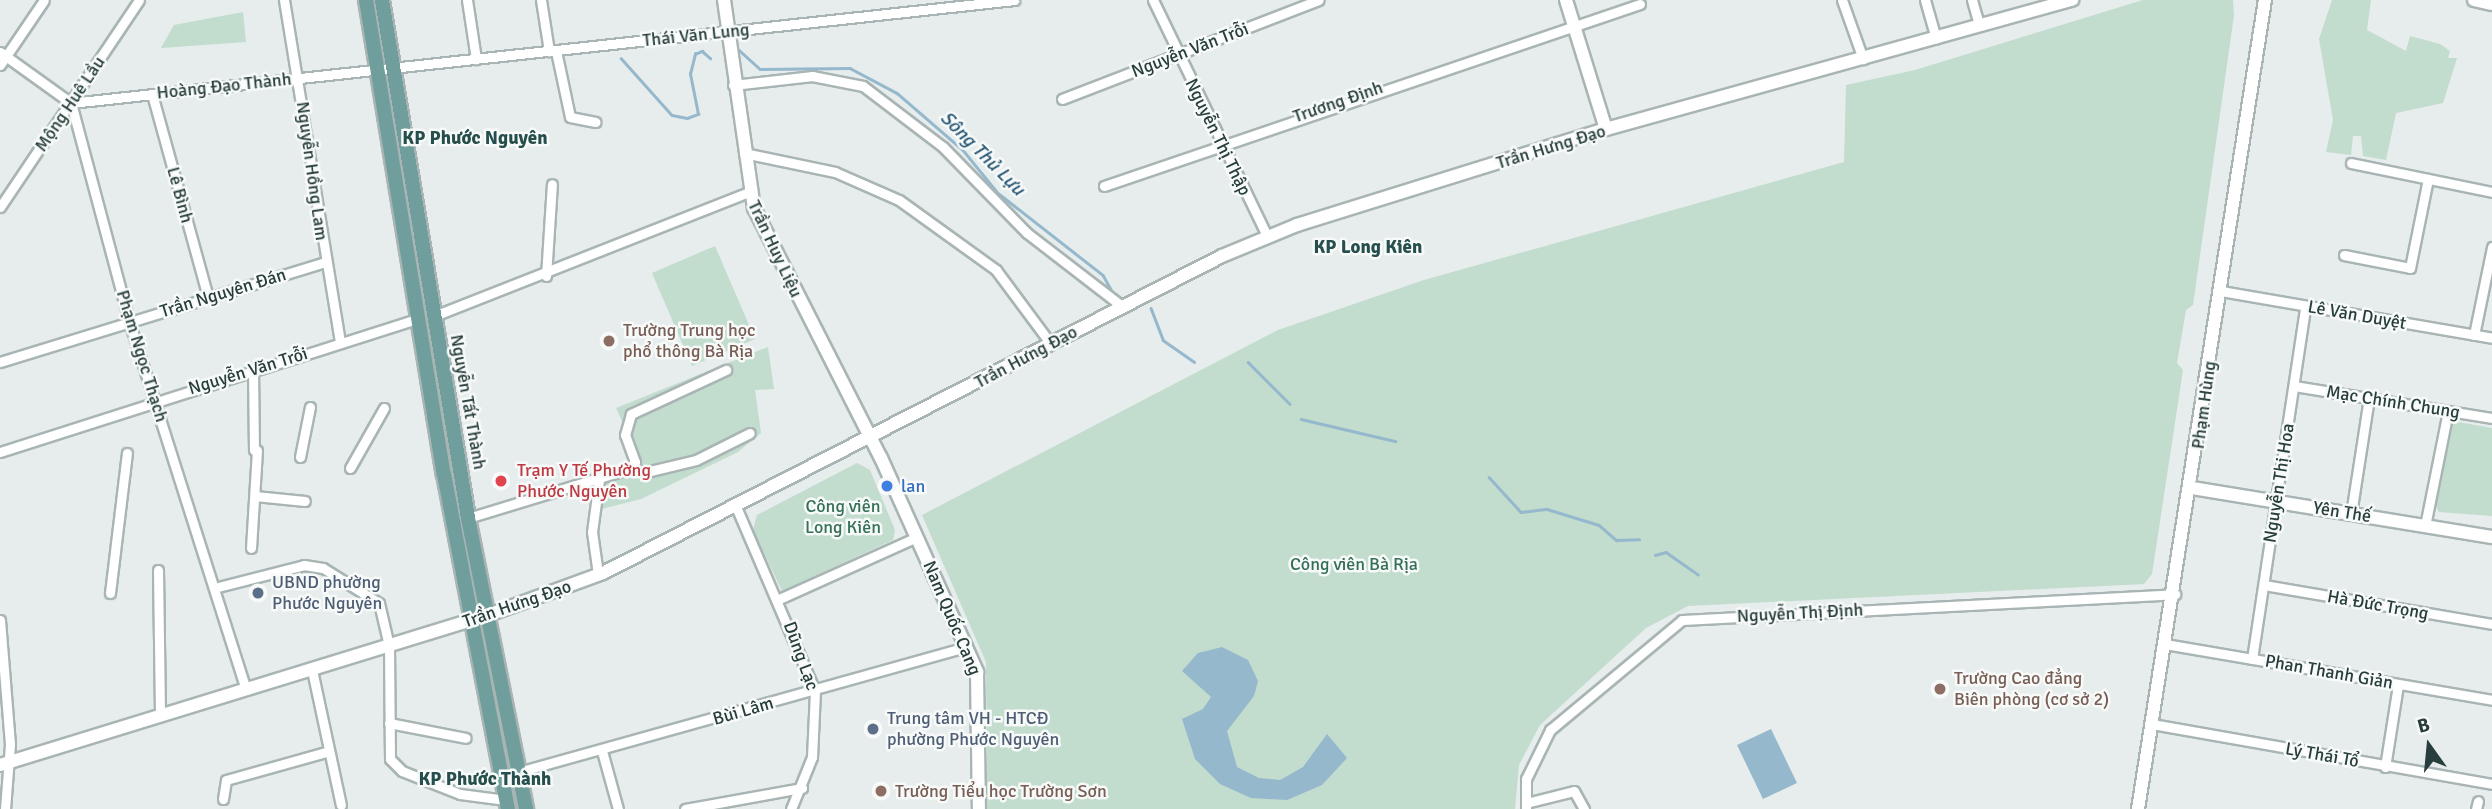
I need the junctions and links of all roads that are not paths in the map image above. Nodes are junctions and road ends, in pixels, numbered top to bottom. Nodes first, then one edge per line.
1 (44, 0) edge
2 (139, 0) edge
3 (284, 0) edge
4 (366, 0) edge
5 (382, 0) edge
6 (467, 0) edge
7 (541, 0) edge
8 (724, 0) edge
9 (1014, 0) edge
10 (1153, 0) edge
11 (1319, 0) edge
12 (1566, 0) edge
13 (1842, 0) edge
14 (1925, 0) edge
15 (1972, 0) edge
16 (2071, 0) edge
17 (2265, 0) edge
18 (2474, 0) edge
19 (1640, 4) dead end
20 (2492, 4) edge
21 (1979, 25) junction
22 (1574, 27) junction
23 (727, 31) junction
24 (1936, 38) junction
25 (552, 51) junction
26 (3, 54) edge
27 (1178, 54) junction
28 (477, 59) junction
29 (1863, 59) junction
30 (0, 65) edge
31 (393, 68) junction
32 (378, 72) junction
33 (298, 78) junction
34 (733, 85) junction
35 (152, 94) junction
36 (1062, 99) dead end
37 (71, 103) junction
38 (596, 122) dead end
39 (1606, 129) junction
40 (1221, 142) junction
41 (742, 152) junction
42 (2351, 163) dead end
43 (2428, 179) junction
44 (552, 184) dead end
45 (1104, 186) dead end
46 (748, 192) junction
47 (2492, 192) edge
48 (0, 207) edge
49 (1267, 236) junction
50 (2492, 247) edge
51 (2344, 255) dead end
52 (326, 262) junction
53 (546, 275) junction
54 (2221, 291) junction
55 (208, 297) junction
56 (2305, 306) junction
57 (1123, 307) junction
58 (434, 316) junction
59 (418, 318) junction
60 (130, 321) junction
61 (2474, 335) junction
62 (2492, 338) edge
63 (340, 342) junction
64 (1051, 344) junction
65 (0, 362) edge
66 (253, 369) junction
67 (726, 370) dead end
68 (2294, 386) junction
69 (2369, 398) junction
70 (154, 400) junction
71 (310, 407) dead end
72 (384, 408) dead end
73 (2448, 411) junction
74 (2492, 418) edge
75 (750, 433) dead end
76 (871, 439) junction
77 (0, 452) edge
78 (127, 453) dead end
79 (300, 457) dead end
80 (350, 468) dead end
81 (628, 469) junction
82 (600, 480) junction
83 (2192, 488) junction
84 (255, 496) junction
85 (305, 501) dead end
86 (2277, 502) junction
87 (737, 509) junction
88 (2351, 514) junction
89 (468, 518) junction
90 (2425, 526) junction
91 (917, 537) junction
92 (2492, 537) edge
93 (251, 548) dead end
94 (158, 570) dead end
95 (598, 574) junction
96 (2264, 585) junction
97 (214, 588) junction
98 (110, 593) dead end
99 (2175, 594) junction
100 (779, 599) junction
101 (488, 615) junction
102 (0, 620) edge
103 (470, 621) junction
104 (2492, 624) edge
105 (2165, 644) junction
106 (389, 646) junction
107 (967, 648) junction
108 (2252, 659) junction
109 (312, 670) junction
110 (2398, 685) junction
111 (246, 690) junction
112 (815, 691) junction
113 (2492, 700) edge
114 (4, 706) edge
115 (160, 716) junction
116 (389, 723) junction
117 (2152, 724) junction
118 (466, 738) dead end
119 (329, 751) junction
120 (601, 751) junction
121 (4, 764) edge
122 (2385, 767) junction
123 (518, 772) junction
124 (2492, 784) edge
125 (802, 788) junction
126 (223, 799) dead end
127 (507, 804) edge
128 (341, 805) dead end
129 (1526, 806) edge
130 (5, 809) edge
131 (526, 809) edge
132 (618, 809) edge
133 (685, 809) edge
134 (791, 809) edge
135 (979, 809) edge
136 (1584, 809) edge
137 (2138, 809) edge

1 - 26 street
2 - 37 street, Mộng Huê Lầu
3 - 33 street, Nguyễn Hồng Lam
4 - 32 main road, Nguyễn Tất Thành
5 - 31 main road, Nguyễn Tất Thành
6 - 28 street
7 - 25 street
8 - 23 street, Trần Huy Liệu
9 - 23 street, Thái Văn Lung
10 - 27 street, Nguyễn Thị Thập
11 - 27 street, Nguyễn Văn Trỗi
12 - 22 street
13 - 29 street
14 - 24 street
15 - 21 street
16 - 21 street, Trần Hưng Đạo
17 - 54 street, Phạm Hùng
18 - 20 street
19 - 22 street, Trương Định
21 - 24 street, Trần Hưng Đạo
22 - 39 street
22 - 40 street, Trương Định
23 - 25 street, Thái Văn Lung
23 - 34 street, Trần Huy Liệu
24 - 29 street, Trần Hưng Đạo
25 - 28 street, Thái Văn Lung
25 - 38 street
26 - 30 street
26 - 37 street
27 - 36 street, Nguyễn Văn Trỗi
27 - 40 street, Nguyễn Thị Thập
28 - 31 street, Thái Văn Lung
29 - 39 street, Trần Hưng Đạo
31 - 32 street, Thái Văn Lung
31 - 58 main road, Nguyễn Tất Thành
32 - 33 street, Hoàng Đạo Thành
32 - 59 main road, Nguyễn Tất Thành
33 - 35 street, Hoàng Đạo Thành
33 - 52 street, Nguyễn Hồng Lam
34 - 41 street, Trần Huy Liệu
34 - 57 street
35 - 37 street, Hoàng Đạo Thành
35 - 55 street, Lê Bình
37 - 48 street, Mộng Huê Lầu
37 - 60 street, Phạm Ngọc Thạch
39 - 49 street, Trần Hưng Đạo
40 - 45 street, Trương Định
40 - 49 street, Nguyễn Thị Thập
41 - 46 street, Trần Huy Liệu
41 - 64 street
42 - 43 street
43 - 47 street
43 - 51 street
44 - 53 street
46 - 53 street
46 - 76 street, Trần Huy Liệu
49 - 57 street, Trần Hưng Đạo
50 - 61 street
52 - 55 street, Trần Nguyên Đán
52 - 63 street, Nguyễn Hồng Lam
53 - 58 street
54 - 56 street, Lê Văn Duyệt
54 - 83 street, Phạm Hùng
55 - 60 street, Trần Nguyên Đán
56 - 61 street, Lê Văn Duyệt
56 - 68 street, Nguyễn Thị Hoa
57 - 64 street, Trần Hưng Đạo
58 - 89 main road, Nguyễn Tất Thành
59 - 63 street, Nguyễn Văn Trỗi
59 - 103 main road, Nguyễn Tất Thành
60 - 65 street, Trần Nguyên Đán
60 - 70 street, Phạm Ngọc Thạch
61 - 62 street, Lê Văn Duyệt
63 - 66 street, Nguyễn Văn Trỗi
64 - 76 street, Trần Hưng Đạo
66 - 70 street, Nguyễn Văn Trỗi
66 - 84 street
67 - 81 street
68 - 69 street, Mạc Chính Chung
68 - 86 street, Nguyễn Thị Hoa
69 - 73 street, Mạc Chính Chung
69 - 88 street
70 - 77 street, Nguyễn Văn Trỗi
70 - 97 street, Phạm Ngọc Thạch
71 - 79 street
72 - 80 street
73 - 74 street, Mạc Chính Chung
73 - 90 street
75 - 81 street
76 - 87 street, Trần Hưng Đạo
76 - 91 street, Nam Quốc Cang
78 - 98 street
81 - 82 street
82 - 89 street
82 - 95 street
83 - 86 street, Yên Thế
83 - 99 street, Phạm Hùng
84 - 85 street
84 - 93 street
86 - 88 street, Yên Thế
86 - 96 street, Nguyễn Thị Hoa
87 - 95 street, Trần Hưng Đạo
87 - 100 street, Dũng Lạc
88 - 90 street, Yên Thế
89 - 101 main road, Nguyễn Tất Thành
90 - 92 street, Yên Thế
91 - 100 street
91 - 107 street, Nam Quốc Cang
94 - 115 street
95 - 101 street, Trần Hưng Đạo
96 - 104 street, Hà Đức Trọng
96 - 108 street, Nguyễn Thị Hoa
97 - 106 street
97 - 111 street, Phạm Ngọc Thạch
99 - 105 street, Phạm Hùng
99 - 129 street, Nguyễn Thị Định
100 - 112 street, Dũng Lạc
101 - 103 street, Trần Hưng Đạo
101 - 123 main road, Nguyễn Tất Thành
102 - 114 street
103 - 106 street, Trần Hưng Đạo
103 - 127 main road, Nguyễn Tất Thành
105 - 108 street, Phan Thanh Giản
105 - 117 street, Phạm Hùng
106 - 109 street, Trần Hưng Đạo
106 - 116 street
107 - 112 street, Bùi Lâm
107 - 135 street, Nam Quốc Cang
108 - 110 street, Phan Thanh Giản
109 - 111 street, Trần Hưng Đạo
109 - 119 street
110 - 113 street, Phan Thanh Giản
110 - 122 street
111 - 115 street, Trần Hưng Đạo
112 - 120 street, Bùi Lâm
112 - 125 street, Dũng Lạc
114 - 121 street
115 - 121 street, Trần Hưng Đạo
116 - 118 street
116 - 127 street
117 - 122 street, Lý Thái Tổ
117 - 137 street, Phạm Hùng
119 - 126 street
119 - 128 street
120 - 123 street, Bùi Lâm
120 - 132 street
121 - 130 street
122 - 124 street, Lý Thái Tổ
123 - 131 main road, Nguyễn Tất Thành
125 - 133 street
125 - 134 street, Dũng Lạc
129 - 136 street

